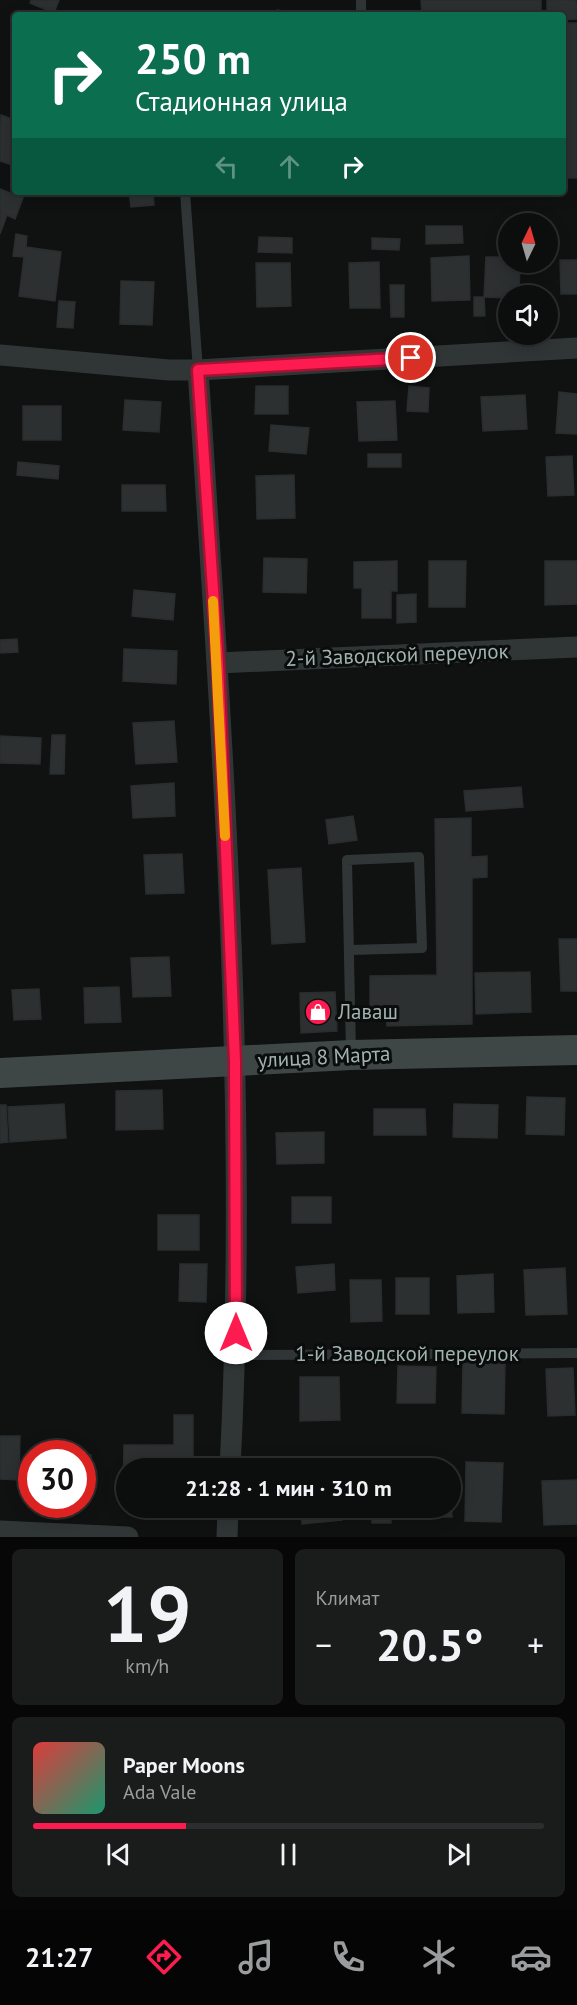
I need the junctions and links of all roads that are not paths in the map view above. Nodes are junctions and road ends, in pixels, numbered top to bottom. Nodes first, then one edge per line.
1 (185, 195) edge
2 (577, 348) edge
3 (0, 355) edge
4 (198, 370) junction
5 (577, 647) edge
6 (218, 663) junction
7 (350, 950) junction
8 (577, 1050) edge
9 (351, 1055) junction
10 (235, 1061) junction
11 (0, 1073) edge
12 (577, 1353) edge
13 (236, 1355) junction
14 (231, 1458) edge
15 (228, 1518) edge
16 (0, 1531) edge
17 (128, 1537) edge
18 (227, 1537) edge

1 - 4 lane
2 - 4 street
3 - 4 street
4 - 6 street
5 - 6 street, 2-й Заводской переулок
6 - 10 street
7 - 7 lane
7 - 9 lane
8 - 9 main road, улица 8 Марта
9 - 10 main road, улица 8 Марта
10 - 11 main road, улица 8 Марта
10 - 13 street
12 - 13 lane, 1-й Заводской переулок
13 - 14 street
15 - 18 street
16 - 17 street

